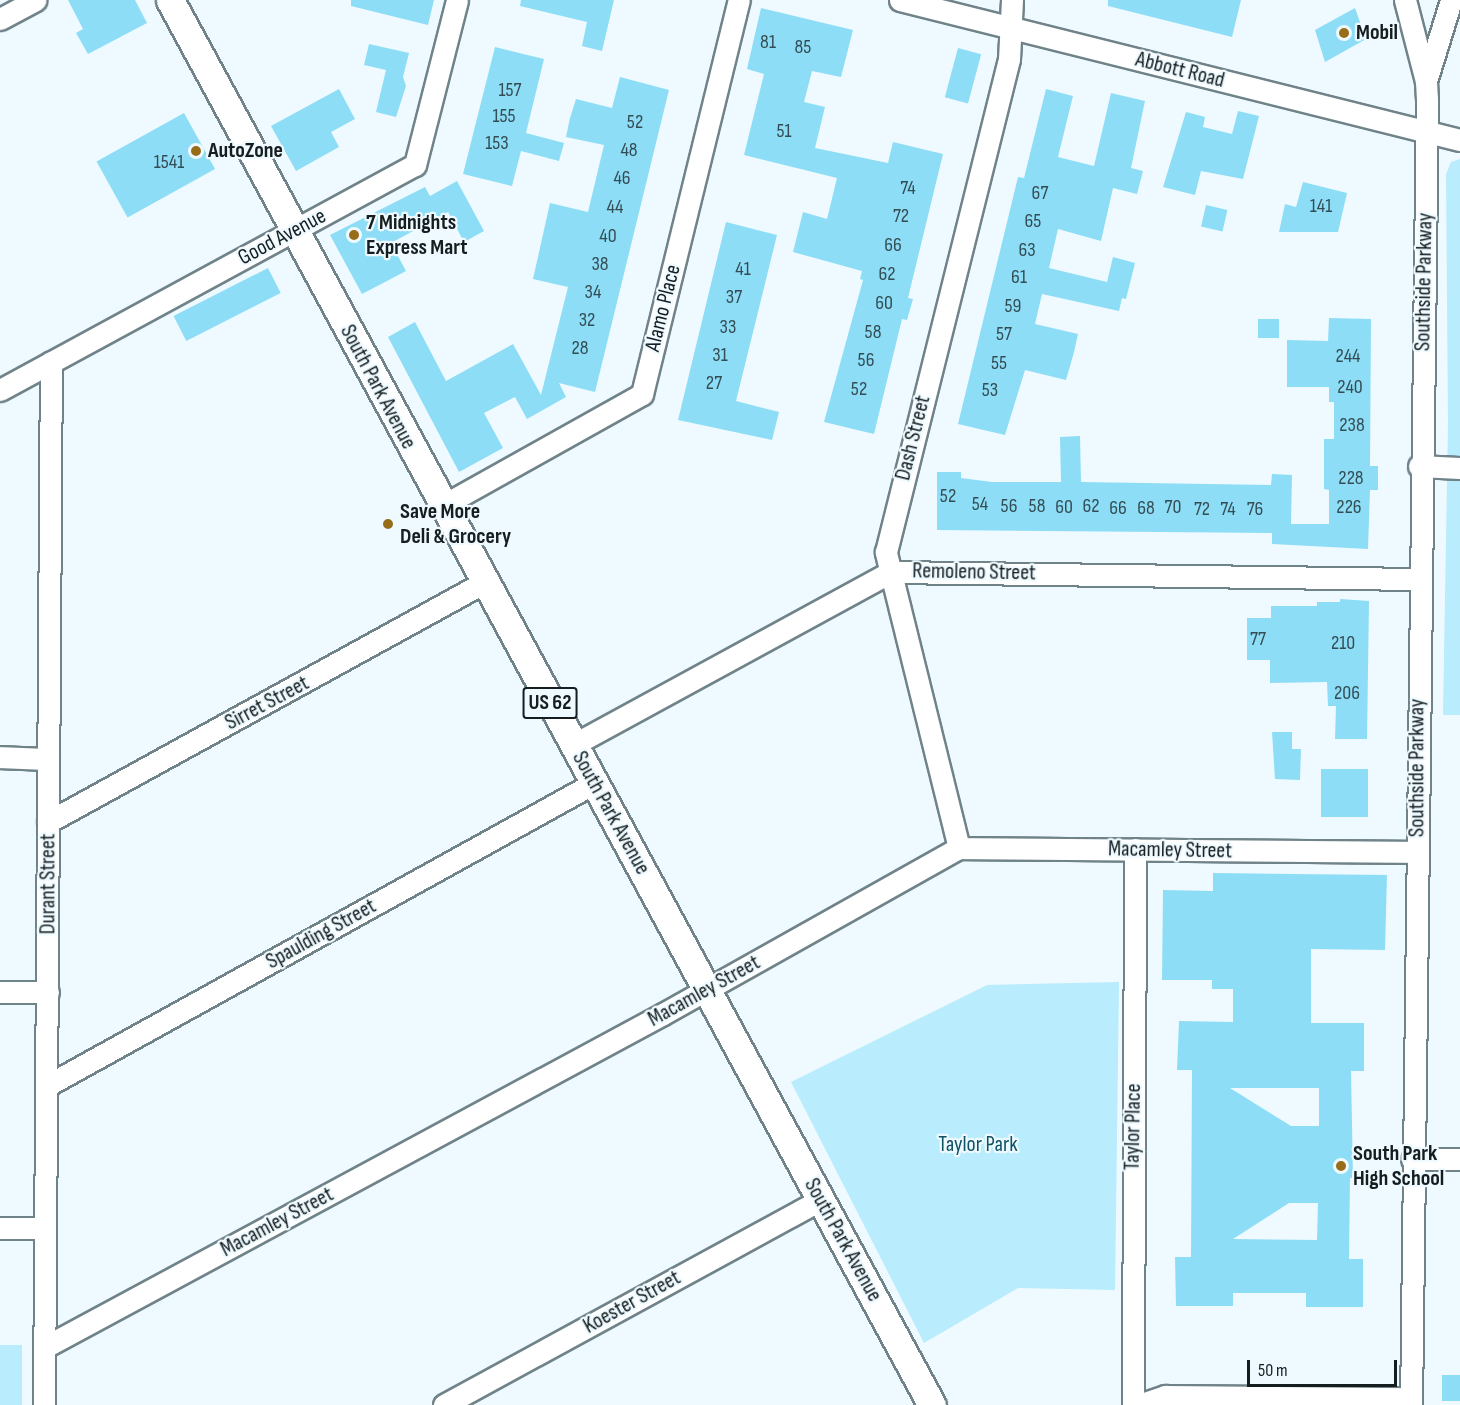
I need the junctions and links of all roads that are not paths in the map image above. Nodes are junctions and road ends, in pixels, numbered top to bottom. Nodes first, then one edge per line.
1 (35, 0) edge
2 (170, 0) edge
3 (457, 0) edge
4 (739, 0) edge
5 (900, 0) edge
6 (1012, 0) edge
7 (1405, 0) edge
8 (1451, 0) edge
9 (0, 19) edge
10 (1011, 28) junction
11 (1426, 81) junction
12 (1426, 131) junction
13 (1460, 140) edge
14 (294, 230) junction
15 (51, 362) junction
16 (0, 390) edge
17 (1419, 466) junction
18 (1460, 468) edge
19 (442, 506) junction
20 (890, 572) junction
21 (1418, 579) junction
22 (484, 582) junction
23 (573, 745) junction
24 (0, 757) edge
25 (48, 759) junction
26 (594, 783) junction
27 (48, 822) junction
28 (959, 848) junction
29 (1135, 849) junction
30 (1416, 852) junction
31 (707, 989) junction
32 (0, 992) edge
33 (48, 992) junction
34 (48, 1085) junction
35 (1412, 1159) junction
36 (1460, 1160) edge
37 (820, 1200) junction
38 (0, 1228) edge
39 (45, 1228) junction
40 (45, 1347) junction
41 (1411, 1401) edge
42 (44, 1405) edge
43 (444, 1405) edge
44 (932, 1405) edge
45 (1133, 1405) edge
46 (1139, 1405) edge

1 - 9 street
2 - 14 main road, South Park Avenue / US 62
3 - 14 street, Good Avenue
4 - 19 street, Alamo Place
5 - 10 street, Abbott Road
6 - 10 street, Dash Street
7 - 11 street
8 - 11 street
10 - 12 street, Abbott Road
10 - 20 street, Dash Street
11 - 12 street, Southside Parkway
12 - 13 street, Abbott Road
12 - 17 street, Southside Parkway
14 - 15 street, Good Avenue
14 - 19 main road, South Park Avenue / US 62
15 - 16 street, Good Avenue
15 - 25 street, Durant Street
17 - 18 street
17 - 21 street, Southside Parkway
19 - 22 main road, South Park Avenue / US 62
20 - 21 street, Remoleno Street
20 - 23 street, Remoleno Street
20 - 28 street, Dash Street
21 - 30 street, Southside Parkway
22 - 23 main road, South Park Avenue / US 62
22 - 27 street, Sirret Street
23 - 26 main road, South Park Avenue / US 62
24 - 25 street
25 - 27 street, Durant Street
26 - 31 main road, South Park Avenue / US 62
26 - 34 street, Spaulding Street
27 - 33 street, Durant Street
28 - 29 street, Macamley Street
28 - 31 street, Macamley Street
29 - 30 street, Macamley Street
29 - 45 street, Taylor Place
30 - 35 street, Southside Parkway
31 - 37 main road, South Park Avenue / US 62
31 - 40 street, Macamley Street
32 - 33 street
33 - 34 street, Durant Street
34 - 39 street, Durant Street
35 - 36 street
35 - 41 street, Southside Parkway
37 - 43 street, Koester Street
37 - 44 main road, South Park Avenue / US 62
38 - 39 street
39 - 40 street, Durant Street
40 - 42 street, Durant Street
41 - 46 street

